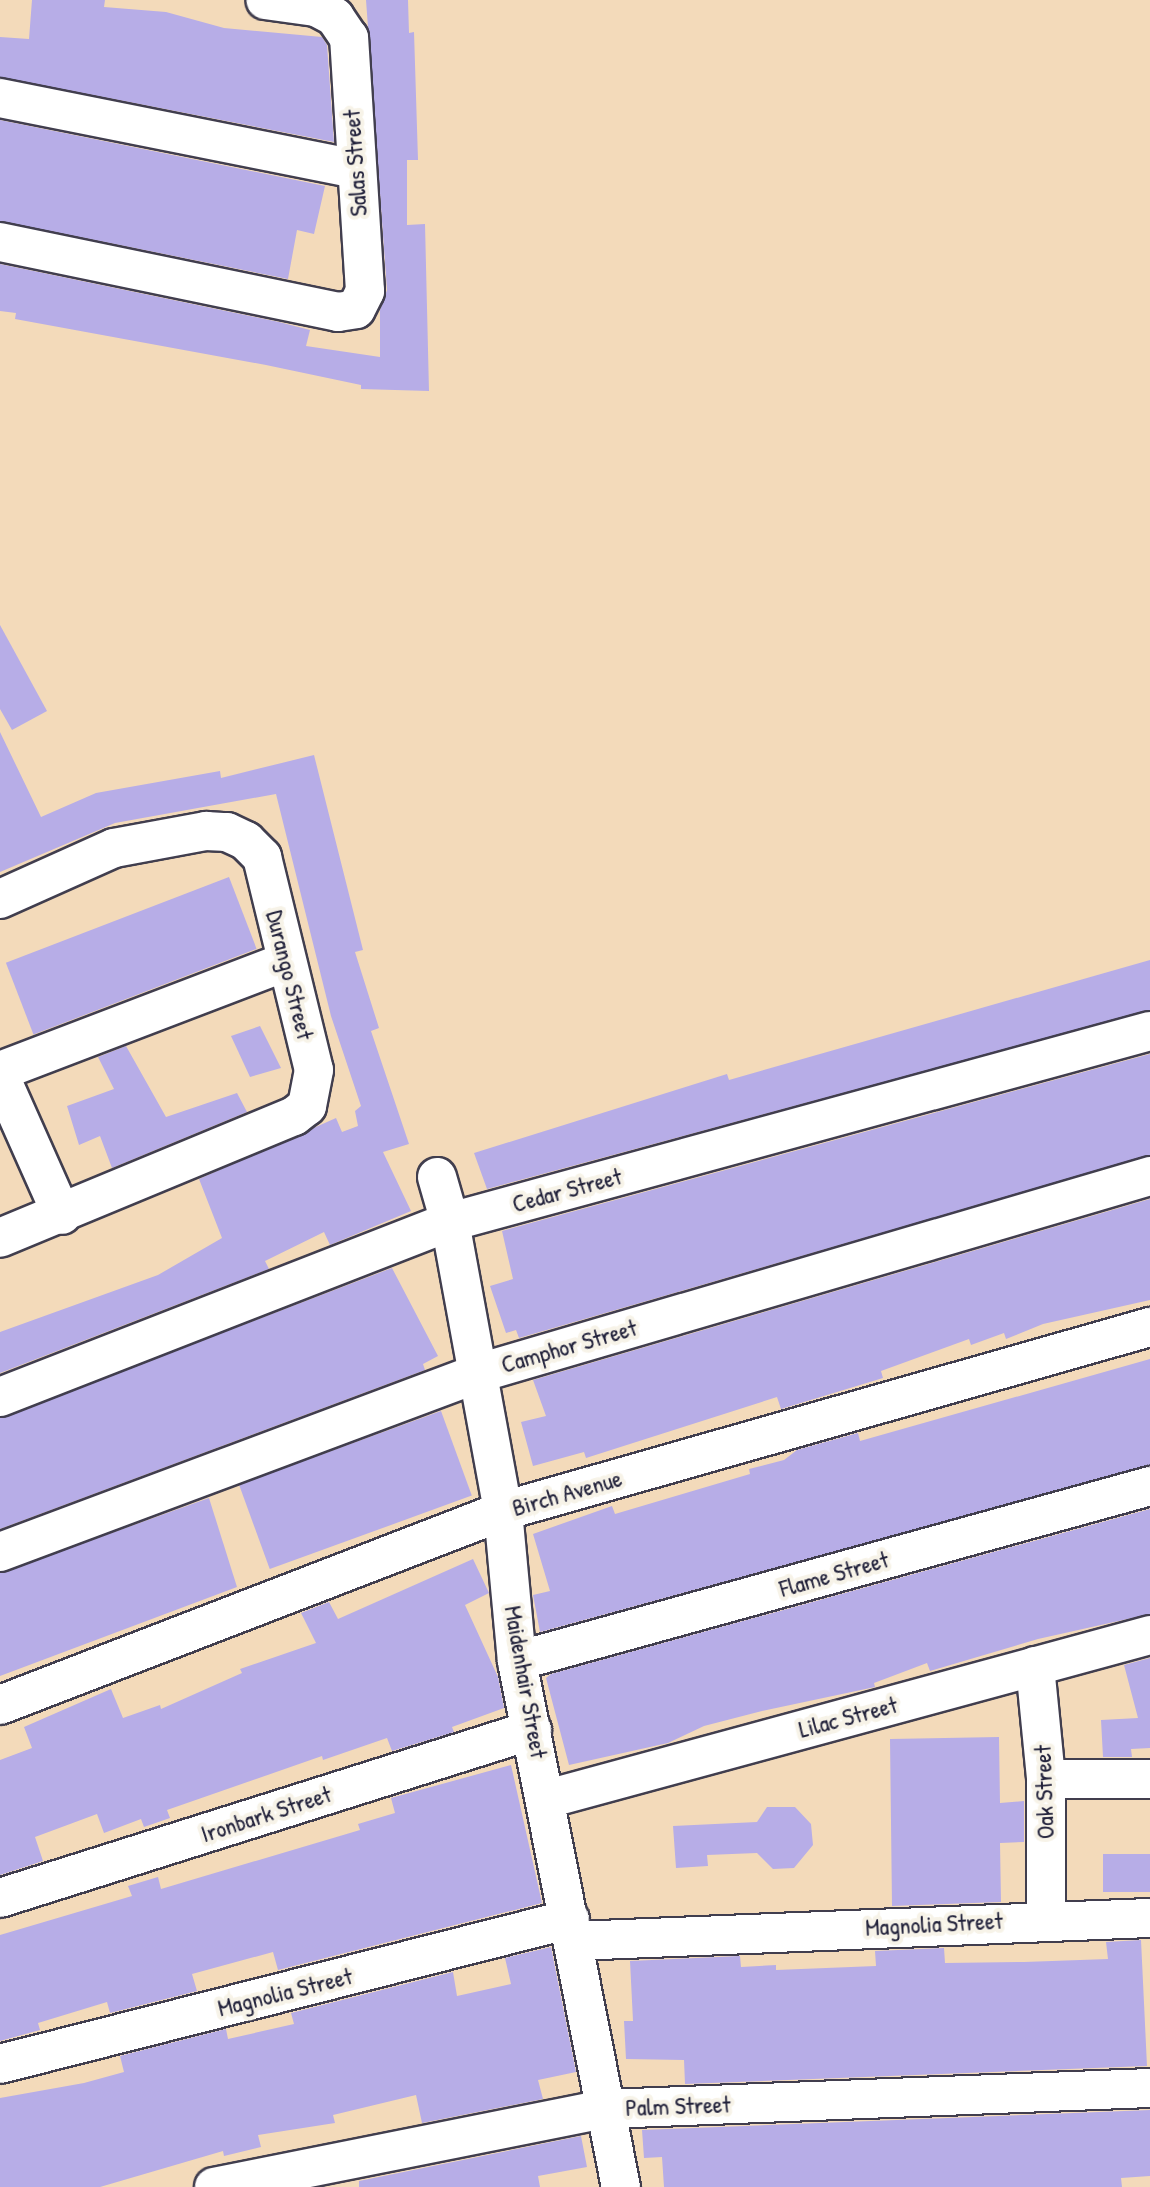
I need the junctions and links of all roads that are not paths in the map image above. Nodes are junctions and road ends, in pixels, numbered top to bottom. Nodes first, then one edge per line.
1 (265, 0) edge
2 (0, 98) edge
3 (354, 169) junction
4 (0, 242) edge
5 (0, 899) edge
6 (286, 962) junction
7 (1150, 1031) edge
8 (0, 1074) edge
9 (1150, 1176) edge
10 (437, 1177) dead end
11 (62, 1215) junction
12 (450, 1222) junction
13 (0, 1238) edge
14 (1150, 1327) edge
15 (479, 1373) junction
16 (0, 1397) edge
17 (1150, 1486) edge
18 (503, 1511) junction
19 (0, 1552) edge
20 (1150, 1635) edge
21 (517, 1661) junction
22 (1035, 1666) junction
23 (0, 1705) edge
24 (532, 1730) junction
25 (1046, 1779) junction
26 (1150, 1779) edge
27 (547, 1799) junction
28 (0, 1898) edge
29 (1150, 1918) edge
30 (1046, 1919) junction
31 (572, 1930) junction
32 (0, 2064) edge
33 (1150, 2088) edge
34 (606, 2109) junction
35 (214, 2187) edge
36 (621, 2187) edge

1 - 3 street, Salas Street
2 - 3 street
3 - 4 street, Salas Street
5 - 6 street, Durango Street
6 - 8 street
6 - 11 street, Durango Street
7 - 12 street, Cedar Street
8 - 11 street
9 - 15 street, Camphor Street
10 - 12 street, Maidenhair Street
11 - 13 street
12 - 15 street, Maidenhair Street
12 - 16 street, Cedar Street
14 - 18 street, Birch Avenue
15 - 18 street, Maidenhair Street
15 - 19 street, Camphor Street
17 - 21 street, Flame Street
18 - 21 street, Maidenhair Street
18 - 23 street, Birch Avenue
20 - 22 street, Lilac Street
21 - 24 street, Maidenhair Street
22 - 25 street, Oak Street
22 - 27 street, Lilac Street
24 - 27 street, Maidenhair Street
24 - 28 street, Ironbark Street
25 - 26 street
25 - 30 street, Oak Street
27 - 31 street, Maidenhair Street
29 - 30 street, Magnolia Street
30 - 31 street, Magnolia Street
31 - 32 street, Magnolia Street
31 - 34 street, Maidenhair Street
33 - 34 street, Palm Street
34 - 35 street, Palm Street
34 - 36 street, Maidenhair Street

